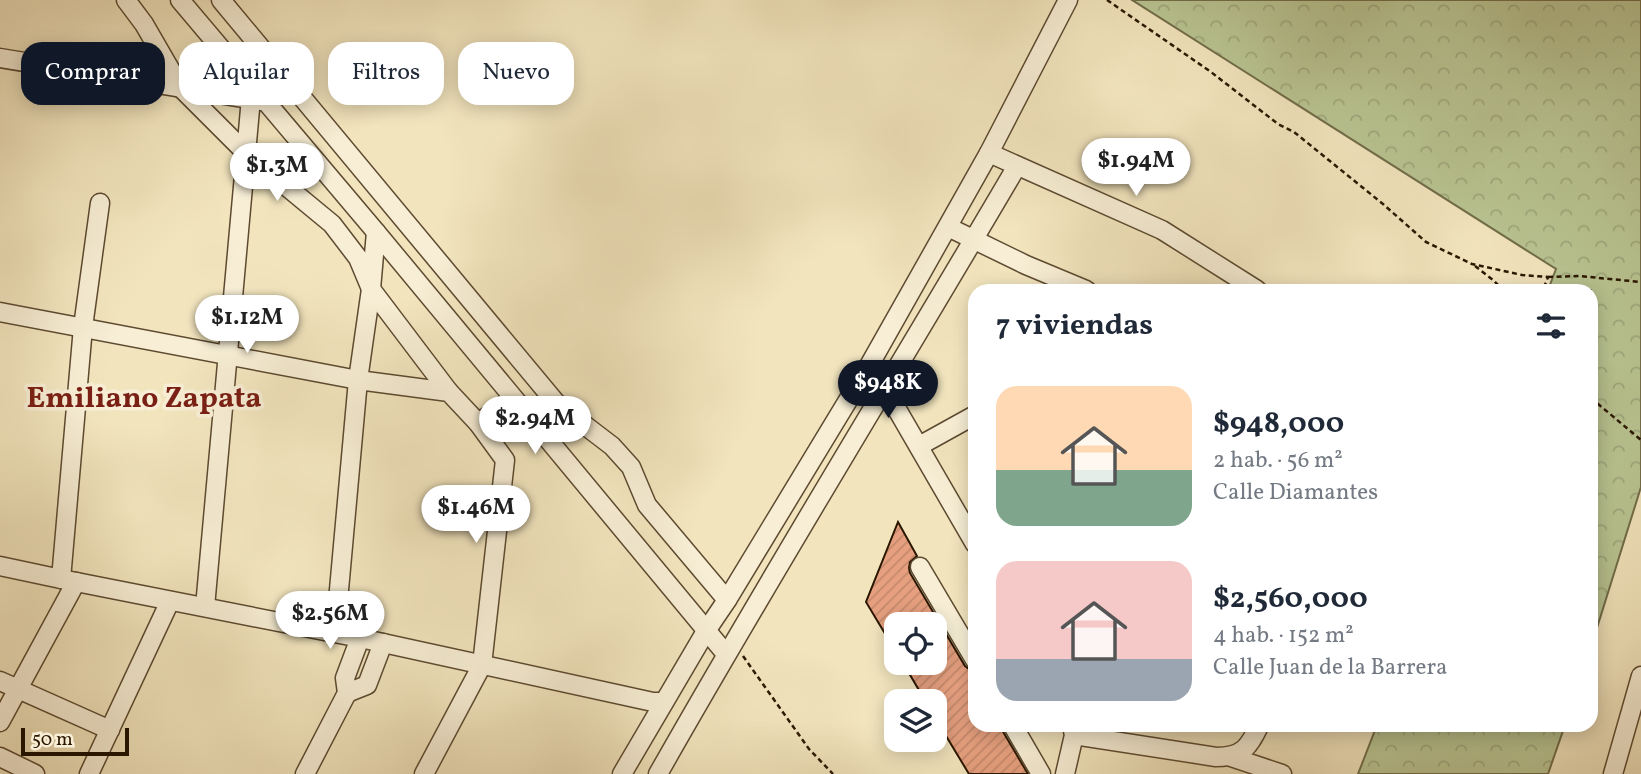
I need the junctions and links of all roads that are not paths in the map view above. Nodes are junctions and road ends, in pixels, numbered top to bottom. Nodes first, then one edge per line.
1 (126, 0) edge
2 (180, 0) edge
3 (1068, 0) edge
4 (226, 7) edge
5 (214, 42) edge
6 (254, 42) edge
7 (0, 58) edge
8 (179, 85) edge
9 (179, 88) edge
10 (198, 105) edge
11 (254, 105) edge
12 (265, 105) edge
13 (307, 105) edge
14 (246, 153) junction
15 (989, 153) junction
16 (1017, 166) junction
17 (100, 203) dead end
18 (948, 227) junction
19 (376, 232) junction
20 (973, 241) junction
21 (1072, 284) edge
22 (1248, 284) edge
23 (371, 289) junction
24 (0, 312) edge
25 (83, 327) junction
26 (228, 355) junction
27 (870, 364) junction
28 (358, 380) junction
29 (885, 388) junction
30 (449, 392) junction
31 (512, 398) junction
32 (968, 419) edge
33 (478, 423) junction
34 (919, 446) junction
35 (968, 520) edge
36 (0, 566) edge
37 (920, 567) dead end
38 (69, 581) junction
39 (727, 600) junction
40 (170, 601) junction
41 (205, 607) junction
42 (706, 631) junction
43 (360, 638) junction
44 (383, 643) junction
45 (968, 648) edge
46 (729, 649) junction
47 (482, 665) junction
48 (1641, 676) edge
49 (0, 681) edge
50 (18, 689) junction
51 (347, 693) junction
52 (664, 702) junction
53 (0, 722) edge
54 (110, 730) junction
55 (1017, 732) edge
56 (1072, 732) edge
57 (1083, 732) edge
58 (1256, 732) edge
59 (0, 757) edge
60 (1224, 757) junction
61 (35, 774) edge
62 (89, 774) edge
63 (305, 774) edge
64 (424, 774) edge
65 (622, 774) edge
66 (658, 774) edge
67 (1041, 774) edge
68 (1065, 774) edge
69 (1282, 774) edge
70 (1613, 774) edge

1 - 8 street
2 - 5 street
3 - 15 street
4 - 6 street
7 - 9 street
10 - 14 street
11 - 14 street
12 - 19 street
13 - 39 street
14 - 23 street
14 - 26 street
15 - 16 street
15 - 18 street
16 - 20 street
16 - 22 street
17 - 25 street
18 - 20 street
18 - 27 street
19 - 23 street
19 - 31 street
20 - 21 street
20 - 29 street
23 - 28 street
23 - 30 street
24 - 25 street
25 - 26 street
25 - 38 street
26 - 28 street
26 - 41 street
27 - 29 street
27 - 39 street
28 - 30 street
28 - 43 street
29 - 34 street
29 - 46 street
30 - 33 street
31 - 33 street
31 - 42 street
32 - 34 street
33 - 47 street
34 - 35 street
36 - 38 street
37 - 45 street
38 - 40 street
38 - 50 street
39 - 42 street
40 - 41 street
40 - 54 street
41 - 43 street
42 - 46 street
42 - 52 street
43 - 44 street
43 - 51 street
44 - 47 street
44 - 51 street
46 - 66 street
47 - 52 street
47 - 64 street
48 - 70 street
49 - 50 street
50 - 53 street
50 - 54 street
51 - 63 street
52 - 65 street
54 - 62 street
55 - 67 street
56 - 68 street
57 - 60 street
58 - 60 street
59 - 61 street
60 - 69 street

